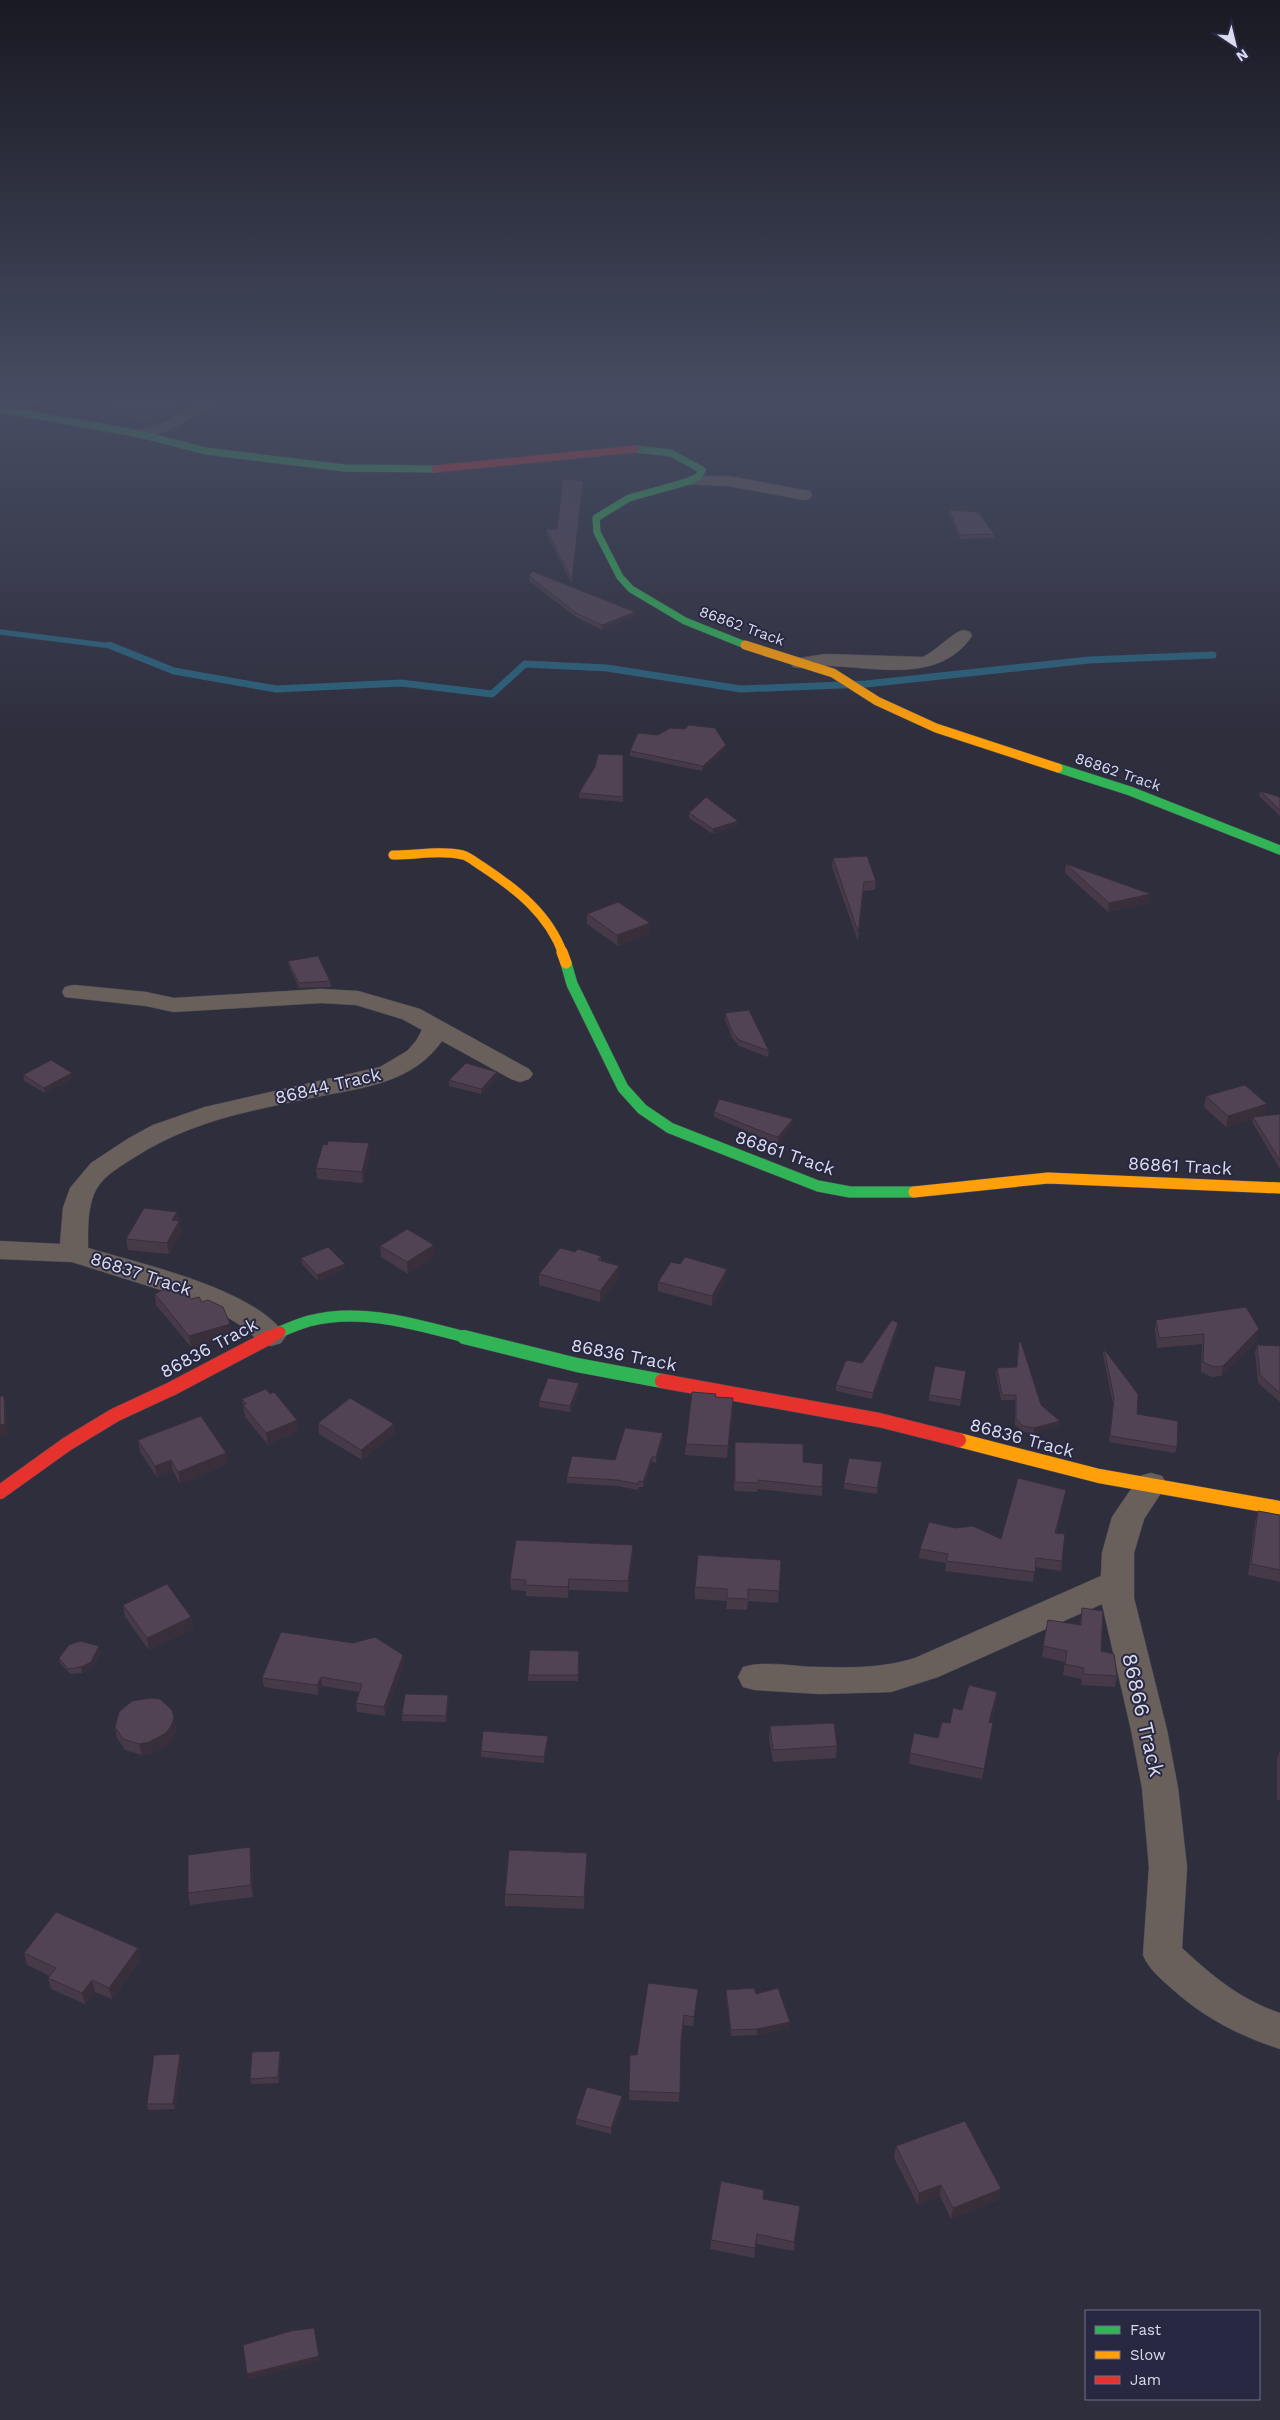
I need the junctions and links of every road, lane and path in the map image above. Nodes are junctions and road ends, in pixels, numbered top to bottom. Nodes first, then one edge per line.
1 (602, 512) edge
2 (963, 636) dead end
3 (800, 663) junction
4 (1280, 850) edge
5 (393, 855) dead end
6 (74, 992) dead end
7 (435, 1028) junction
8 (520, 1074) dead end
9 (1280, 1188) edge
10 (0, 1250) edge
11 (74, 1253) junction
12 (271, 1336) junction
13 (1151, 1484) junction
14 (0, 1492) edge
15 (1280, 1508) edge
16 (1118, 1584) junction
17 (755, 1677) dead end
18 (1280, 2032) edge

1 - 3 street, 86862 Track
2 - 3 street
3 - 4 street, 86862 Track
5 - 9 street, 86861 Track
6 - 7 street
7 - 8 street
7 - 11 street, 86844 Track
10 - 11 street, 86837 Track
11 - 12 street, 86837 Track
12 - 13 street, 86836 Track
12 - 14 street, 86836 Track
13 - 15 street, 86836 Track
13 - 16 street, 86866 Track
16 - 17 street
16 - 18 street, 86866 Track

